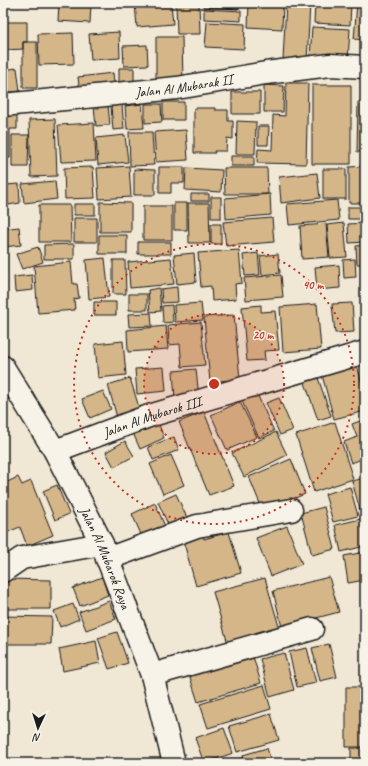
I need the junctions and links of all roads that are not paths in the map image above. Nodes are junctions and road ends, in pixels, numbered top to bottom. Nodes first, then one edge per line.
1 (365, 67) edge
2 (3, 106) edge
3 (365, 352) edge
4 (3, 367) edge
5 (56, 451) junction
6 (291, 510) dead end
7 (105, 551) junction
8 (3, 571) edge
9 (312, 629) dead end
10 (152, 676) junction
11 (174, 763) edge

1 - 2 street, Jalan Al Mubarak II
3 - 5 street, Jalan Al Mubarok III
4 - 5 street, Jalan Al Mubarok Raya
5 - 7 street, Jalan Al Mubarok Raya
6 - 7 street
7 - 8 street
7 - 10 street, Jalan Al Mubarok Raya
9 - 10 street
10 - 11 street, Jalan Al Mubarok Raya

